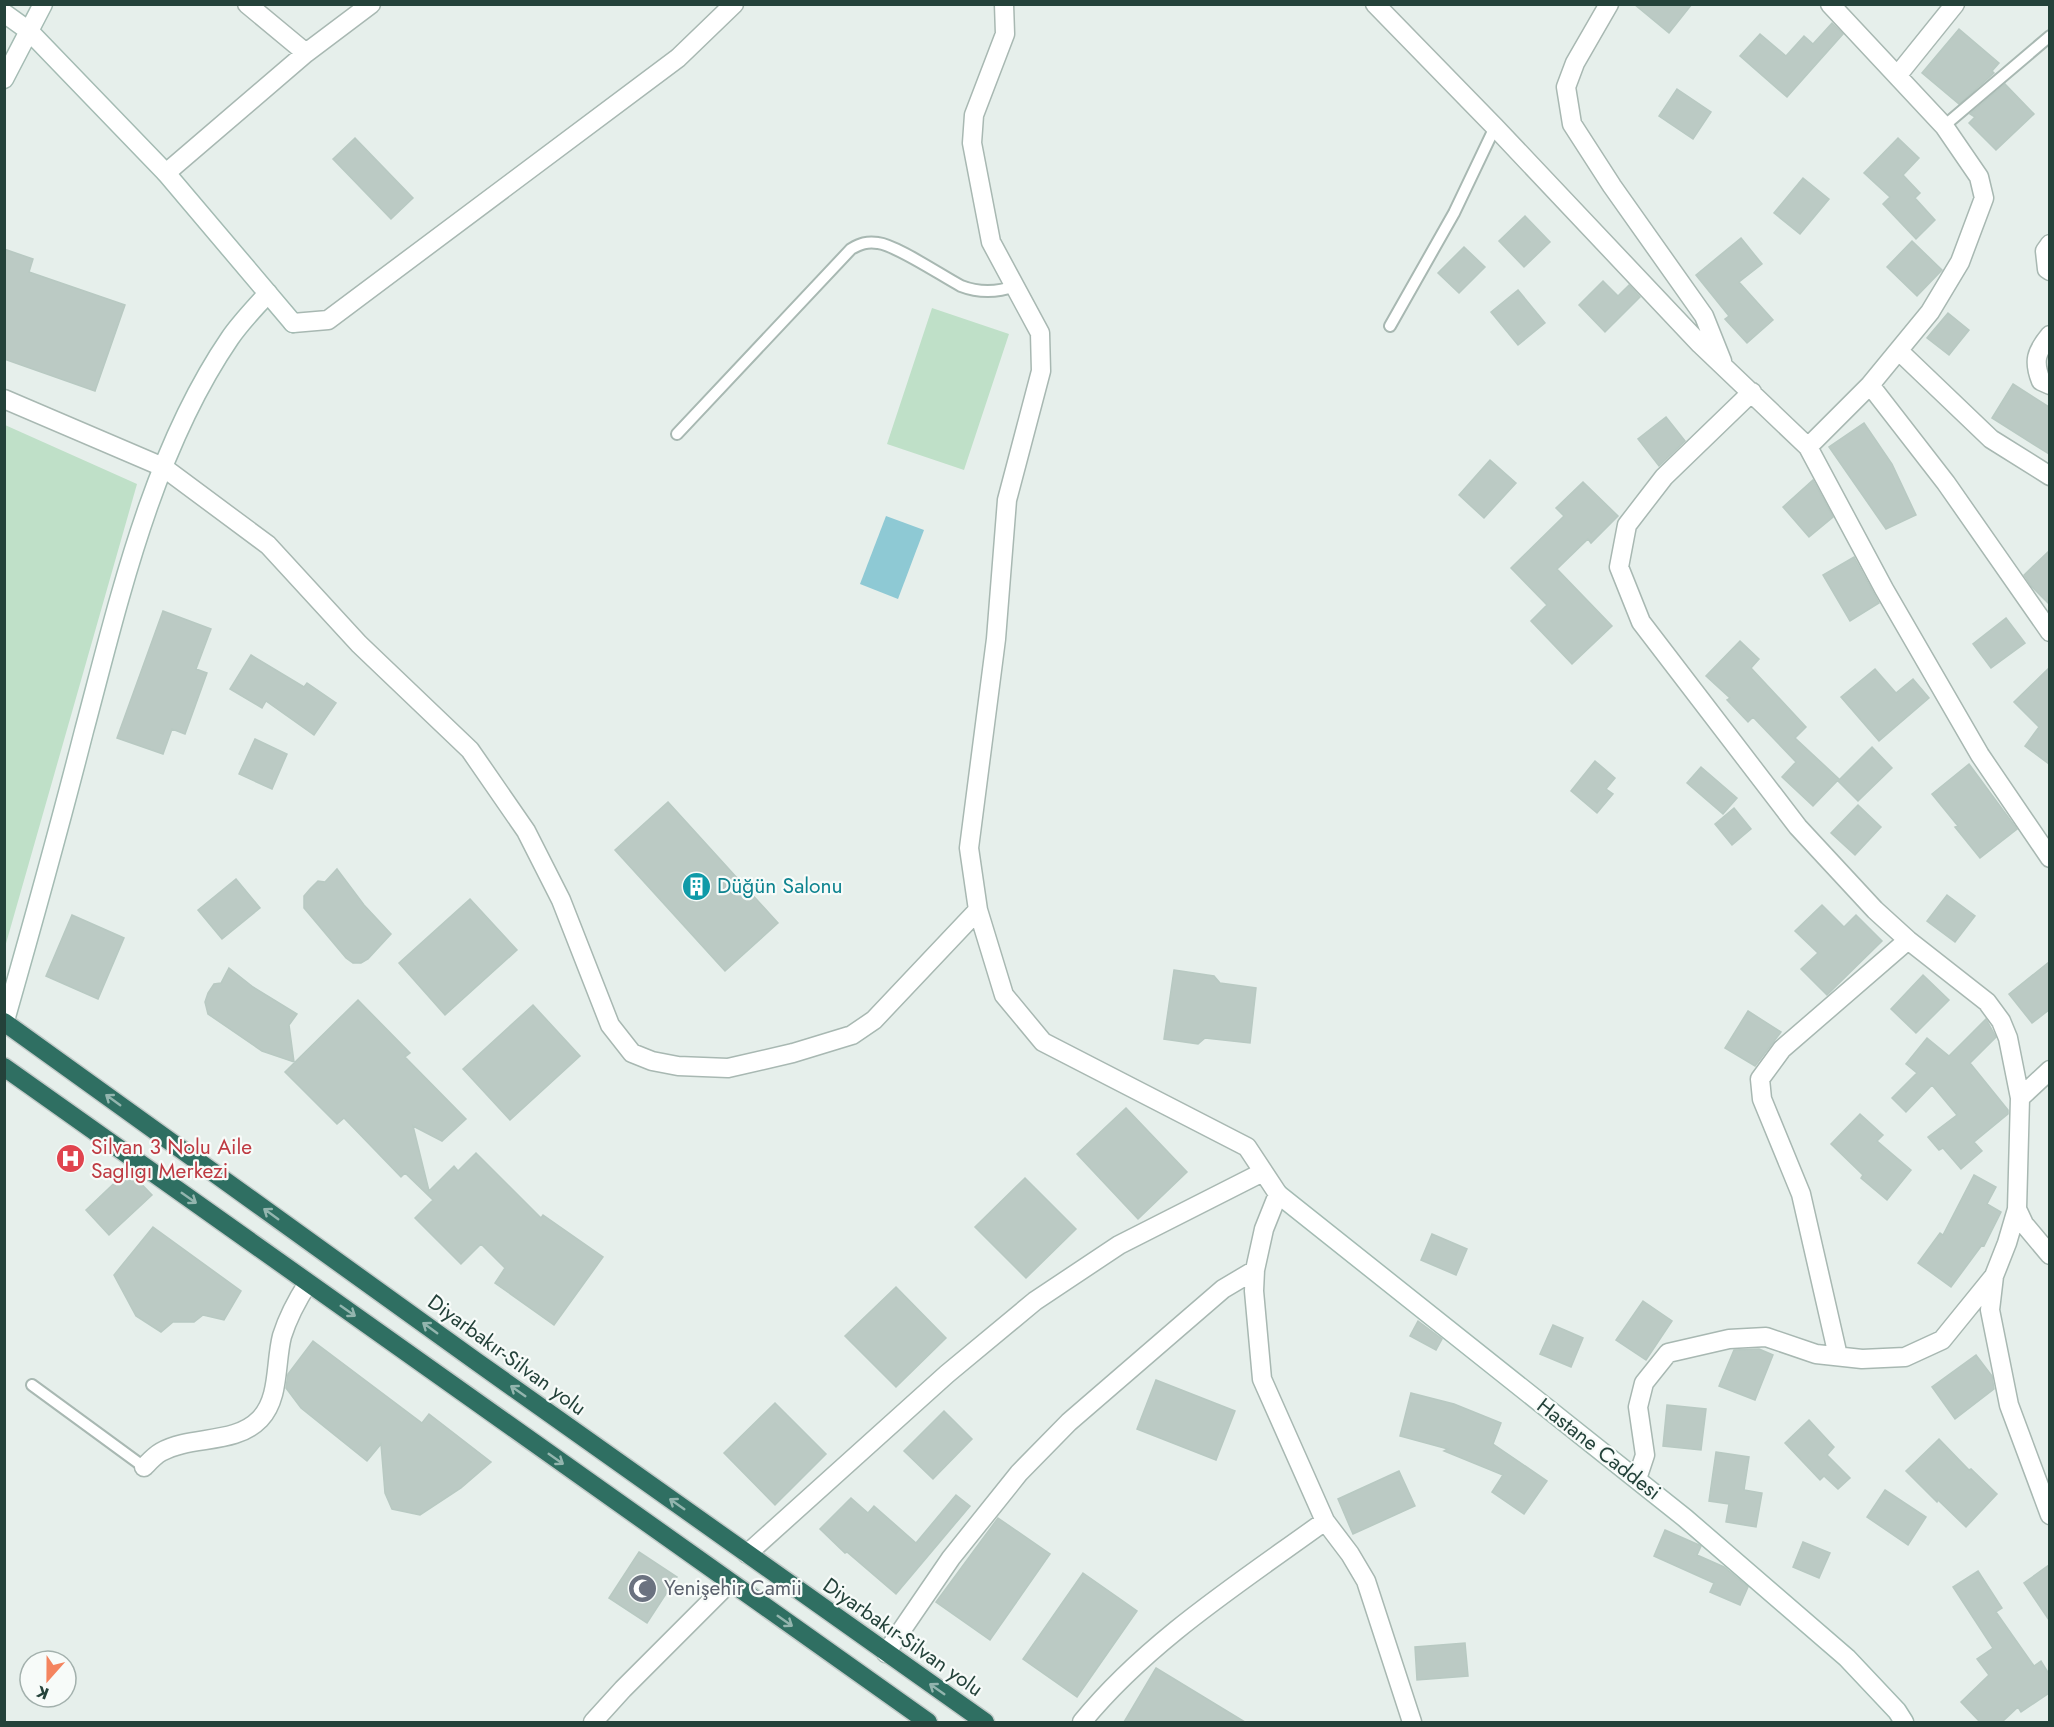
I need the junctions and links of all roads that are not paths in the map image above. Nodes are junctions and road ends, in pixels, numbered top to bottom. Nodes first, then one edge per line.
1 (43, 4) edge
2 (247, 4) edge
3 (371, 4) edge
4 (734, 4) edge
5 (1004, 4) edge
6 (1375, 4) edge
7 (1609, 4) edge
8 (1830, 4) edge
9 (1955, 4) edge
10 (4, 13) edge
11 (28, 32) junction
12 (2049, 36) edge
13 (306, 53) junction
14 (1897, 76) junction
15 (4, 79) edge
16 (1944, 126) junction
17 (1495, 127) junction
18 (166, 173) junction
19 (2049, 244) edge
20 (2049, 271) edge
21 (1015, 286) junction
22 (268, 293) junction
23 (1390, 326) dead end
24 (2049, 335) edge
25 (1899, 351) junction
26 (1725, 368) junction
27 (1870, 385) junction
28 (2049, 386) edge
29 (1752, 392) junction
30 (4, 399) edge
31 (677, 434) dead end
32 (1808, 447) junction
33 (163, 467) junction
34 (2049, 476) edge
35 (2049, 632) edge
36 (2049, 858) edge
37 (978, 910) junction
38 (1908, 940) junction
39 (5, 1023) edge
40 (4, 1067) edge
41 (2049, 1070) edge
42 (2020, 1098) junction
43 (1263, 1172) junction
44 (1278, 1194) junction
45 (2017, 1209) junction
46 (2049, 1254) edge
47 (1255, 1270) junction
48 (1994, 1276) junction
49 (308, 1283) junction
50 (1838, 1356) junction
51 (32, 1385) dead end
52 (144, 1467) joint
53 (1637, 1479) junction
54 (2049, 1515) edge
55 (1325, 1521) junction
56 (747, 1554) junction
57 (730, 1582) junction
58 (886, 1653) junction
59 (593, 1722) edge
60 (928, 1722) edge
61 (985, 1722) edge
62 (1082, 1722) edge
63 (1412, 1722) edge
64 (1904, 1722) edge

1 - 11 street
2 - 13 street
3 - 13 street
4 - 22 street
5 - 21 street, Hastane Caddesi
6 - 17 street
7 - 26 street
8 - 14 street
9 - 14 street
10 - 11 street
11 - 15 street
11 - 18 street
12 - 16 lane
13 - 18 street
14 - 16 street
16 - 25 street
17 - 23 lane
17 - 26 street
18 - 22 street
19 - 20 street
21 - 31 lane
21 - 37 street, Hastane Caddesi
22 - 33 street
24 - 28 street
25 - 27 street
25 - 34 street
26 - 29 street
27 - 32 street
27 - 35 street
29 - 32 street
29 - 38 street
30 - 33 street
32 - 36 street
33 - 37 street
33 - 39 street
37 - 43 street, Hastane Caddesi
38 - 42 street
38 - 50 street
56 -> 39 highway, Diyarbakır-Silvan yolu
40 -> 49 highway
41 - 42 street
42 - 45 street
43 - 44 street, Hastane Caddesi
43 - 56 street
44 - 47 street
44 - 53 street, Hastane Caddesi
45 - 46 street
45 - 48 street
47 - 55 street
47 - 58 street
48 - 50 street
48 - 54 street
49 - 52 street
49 -> 57 highway
50 - 53 street
51 - 52 lane
53 - 64 street, Hastane Caddesi
55 - 62 street
55 - 63 street
56 - 58 highway, Diyarbakır-Silvan yolu
57 - 59 street
57 -> 60 highway
61 -> 58 highway, Diyarbakır-Silvan yolu

